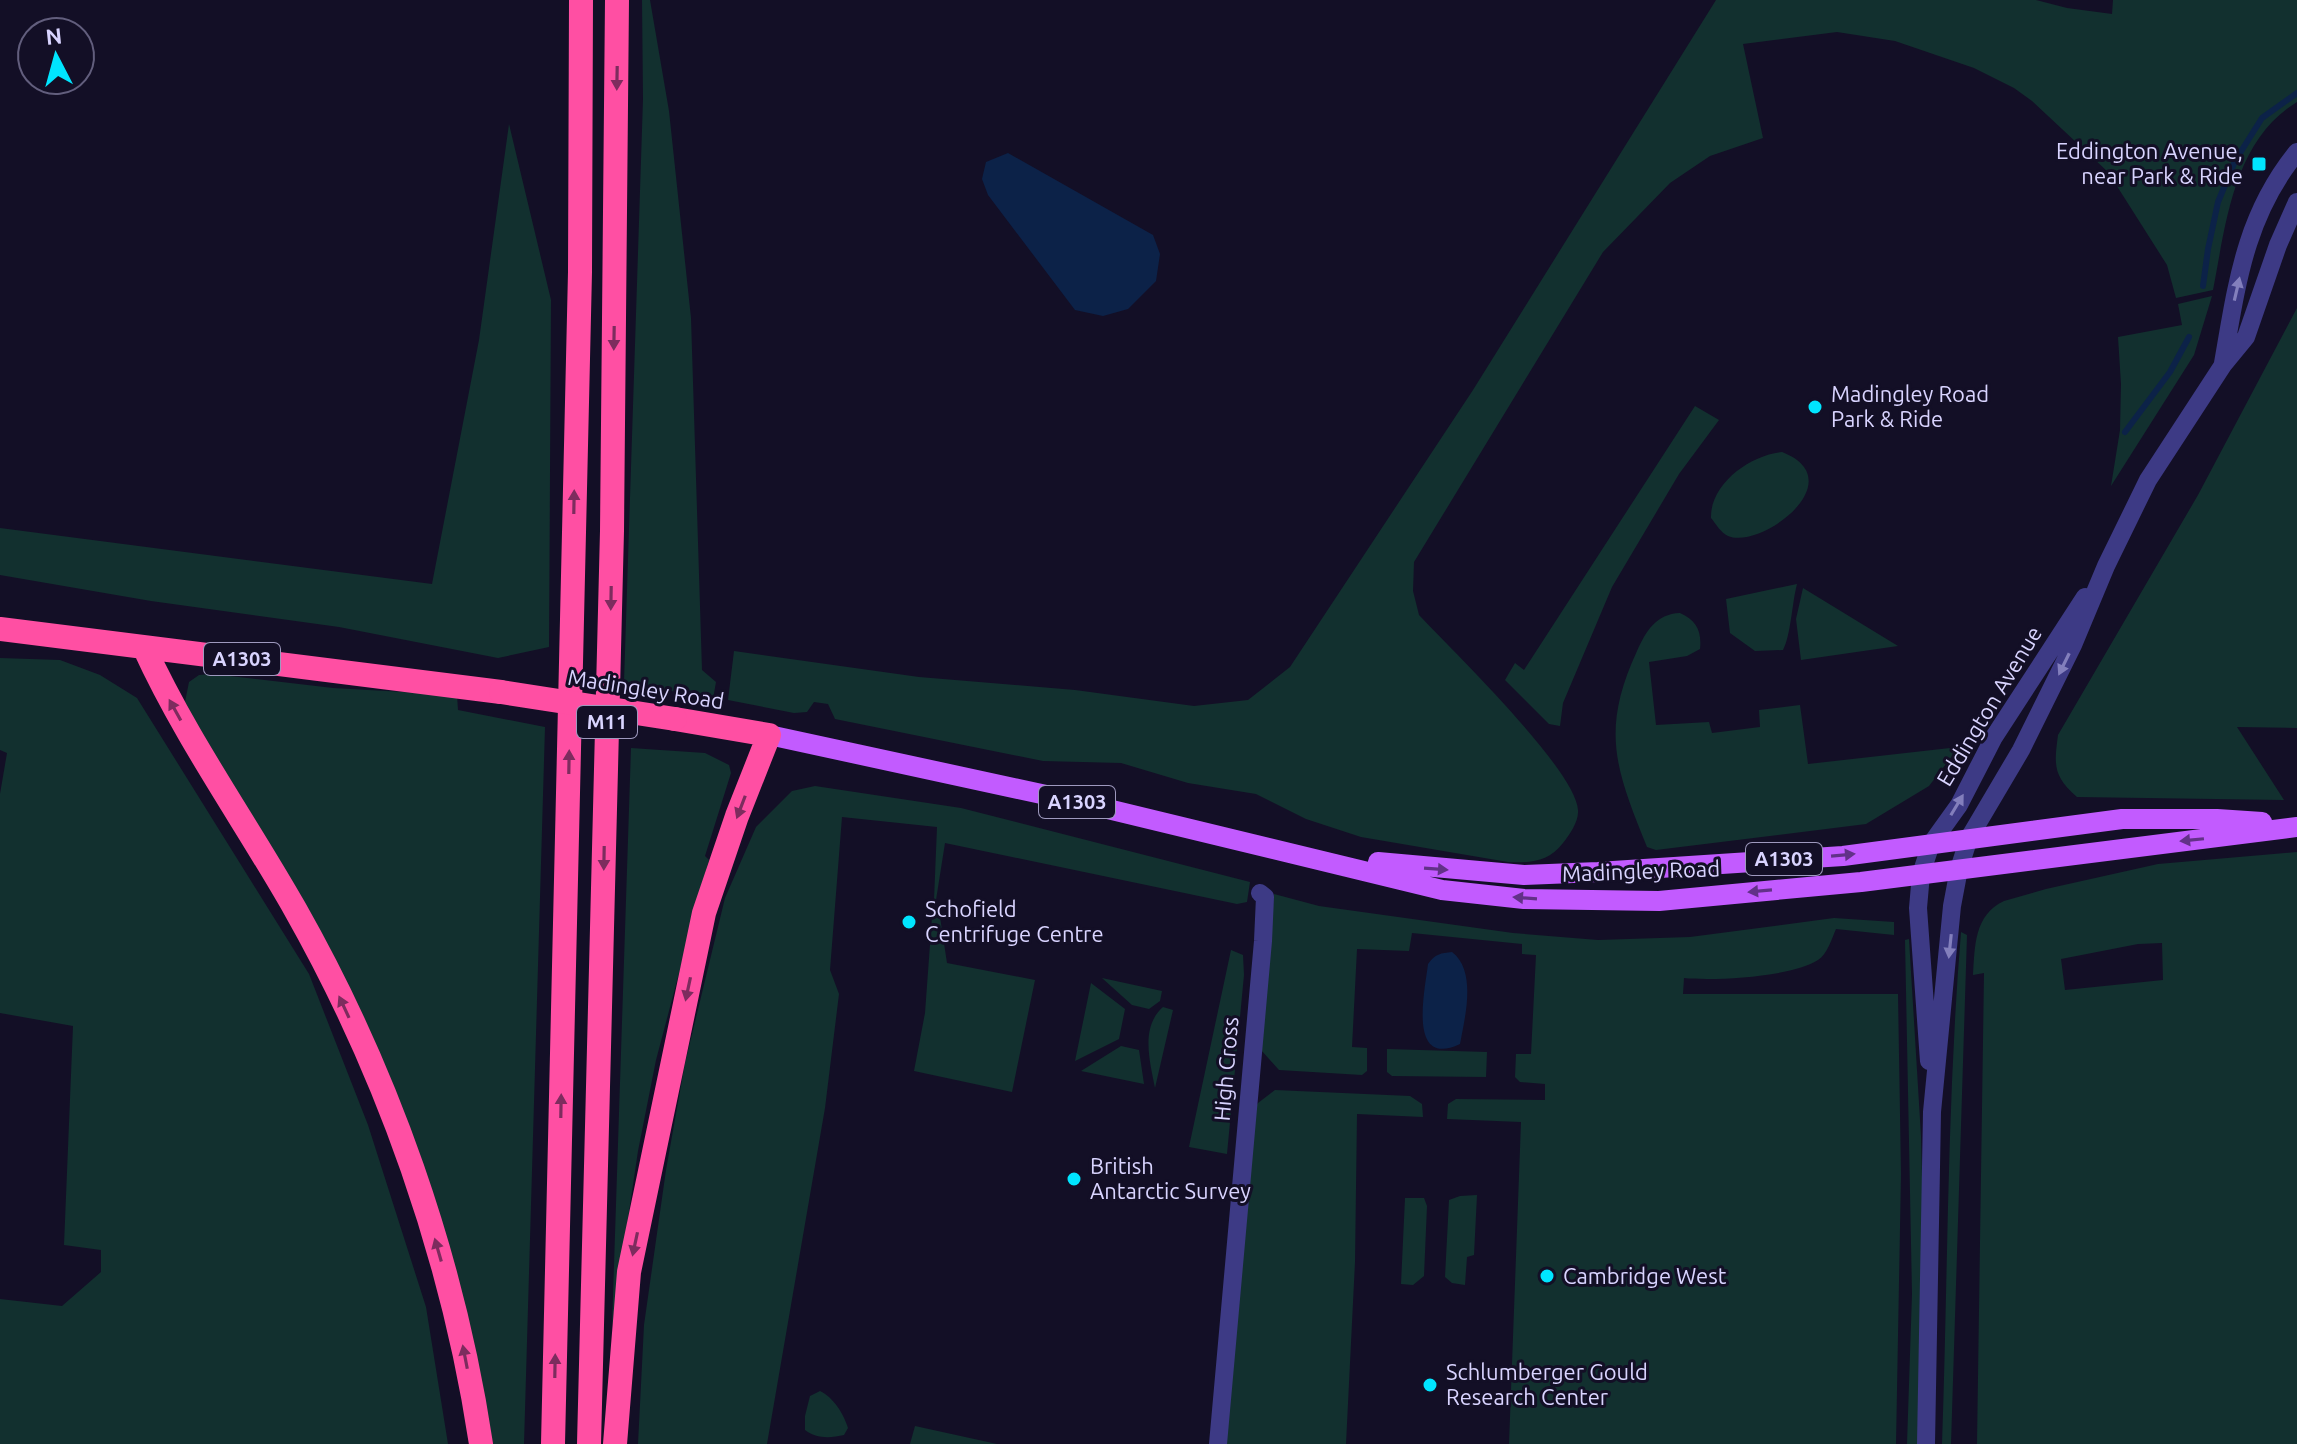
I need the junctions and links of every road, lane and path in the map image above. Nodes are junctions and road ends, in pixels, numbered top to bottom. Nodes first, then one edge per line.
1 (581, 0) edge
2 (617, 0) edge
3 (2297, 152) edge
4 (2297, 202) edge
5 (2223, 365) junction
6 (2106, 566) junction
7 (0, 629) edge
8 (144, 647) junction
9 (769, 735) junction
10 (2297, 826) edge
11 (1969, 838) junction
12 (1931, 844) junction
13 (1275, 849) junction
14 (1959, 869) junction
15 (1921, 874) junction
16 (1260, 893) dead end
17 (1932, 1112) junction
18 (481, 1444) edge
19 (553, 1444) edge
20 (589, 1444) edge
21 (615, 1444) edge
22 (1218, 1444) edge
23 (1926, 1444) edge

19 -> 1 highway, M11
2 -> 20 highway, M11
5 -> 3 street, Eddington Avenue
4 - 5 street, Eddington Avenue
5 - 6 street, Eddington Avenue
6 -> 11 street, Eddington Avenue
12 -> 6 street, Eddington Avenue
7 - 8 highway, Madingley Road / A1303
8 - 9 highway, Madingley Road / A1303, bridge
18 -> 8 highway
9 - 13 main road, Madingley Road / A1303
9 -> 21 highway
10 - 11 main road, Madingley Road / A1303
10 -> 14 main road, Madingley Road / A1303
11 - 12 main road, Madingley Road / A1303
11 - 14 street, Eddington Avenue
13 -> 12 main road, Madingley Road / A1303
12 - 15 street, Eddington Avenue
15 -> 13 main road, Madingley Road / A1303
14 - 15 main road, Madingley Road / A1303
14 -> 17 street, Eddington Avenue
15 - 17 street, Eddington Avenue
16 - 22 street, High Cross
17 - 23 street

